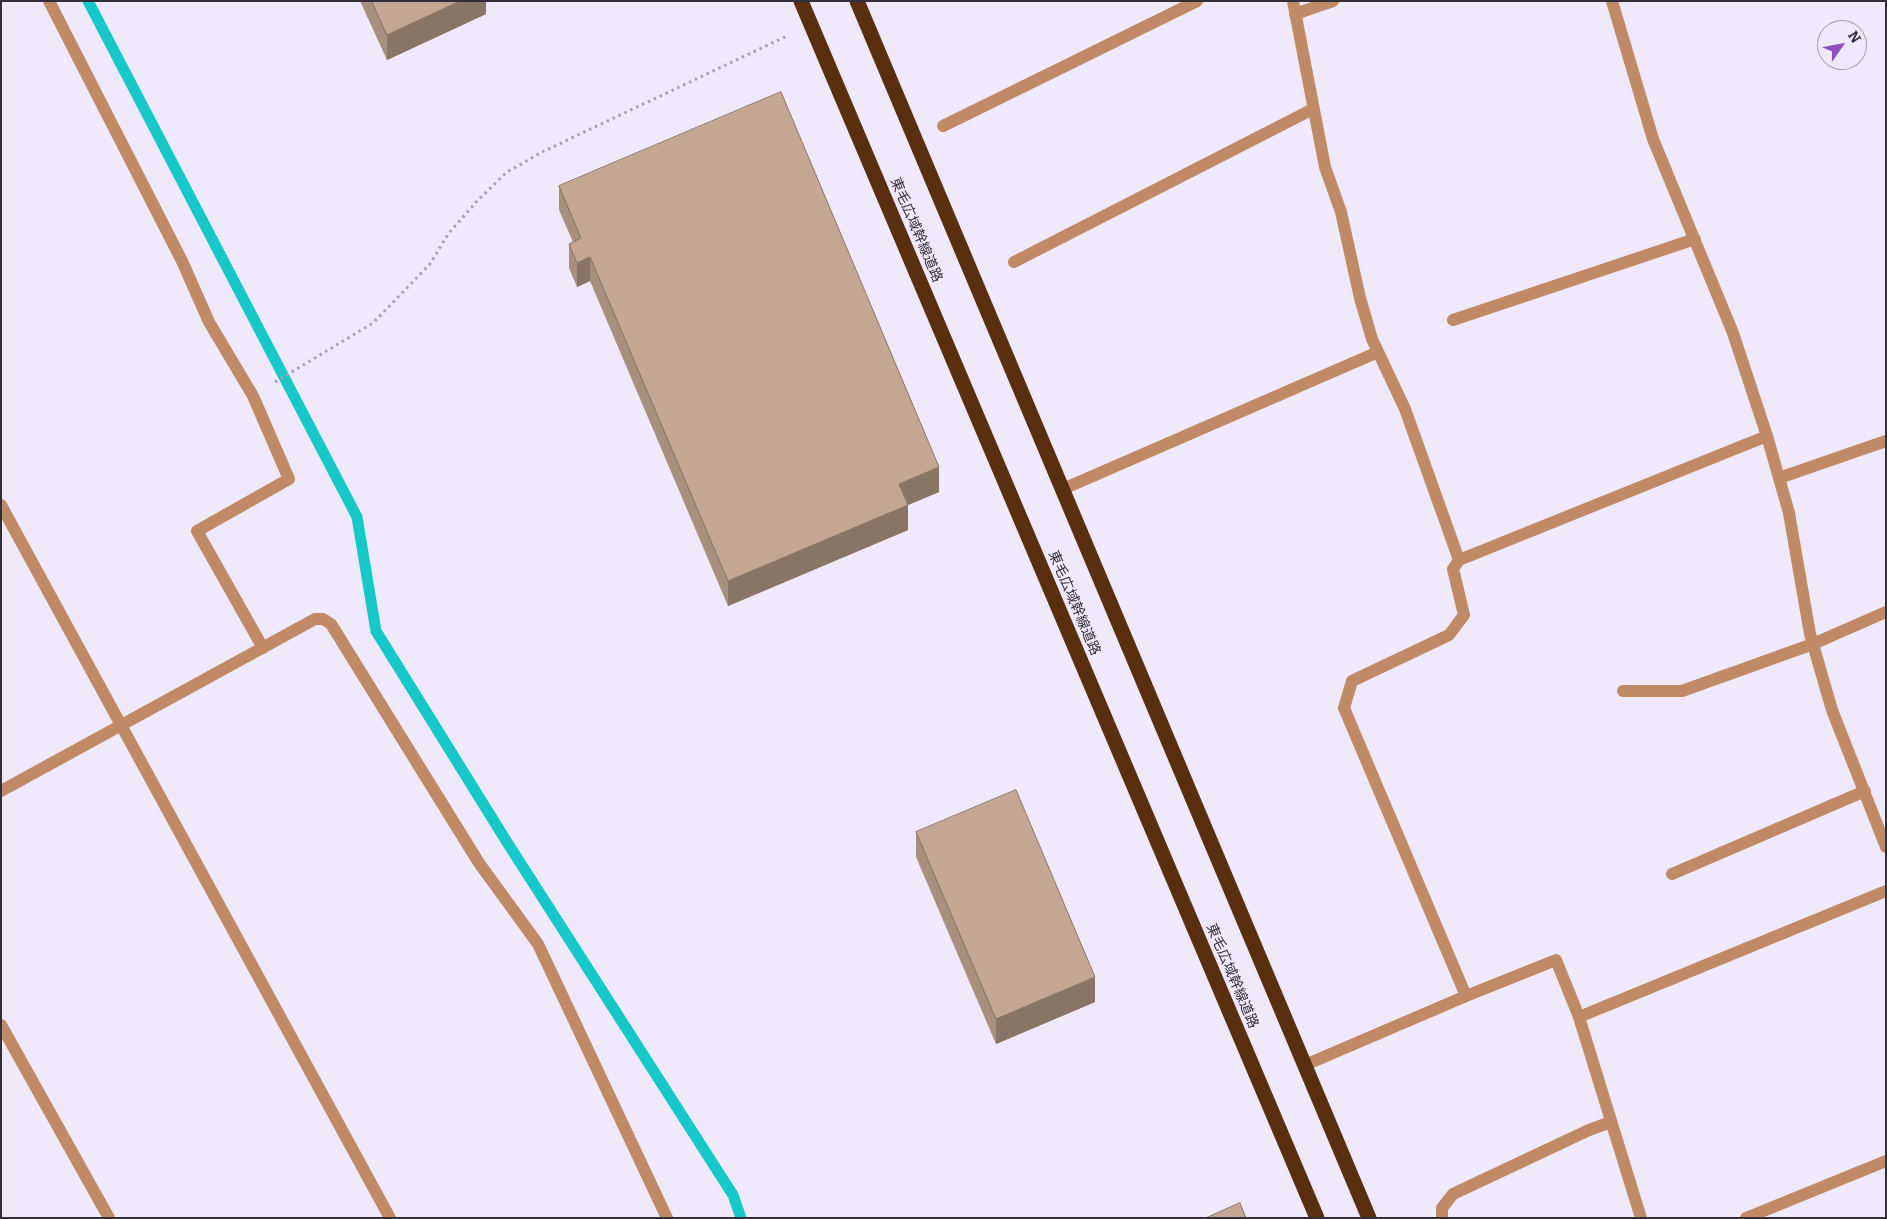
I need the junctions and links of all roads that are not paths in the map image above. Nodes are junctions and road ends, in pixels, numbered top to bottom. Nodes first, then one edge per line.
1 (49, 1) edge
2 (801, 1) edge
3 (857, 1) edge
4 (1197, 1) edge
5 (1333, 1) edge
6 (1612, 1) edge
7 (1294, 7) edge
8 (1313, 109) junction
9 (943, 126) dead end
10 (1695, 239) junction
11 (1014, 262) dead end
12 (1453, 320) dead end
13 (1378, 352) junction
14 (1767, 436) junction
15 (1886, 442) edge
16 (1779, 478) junction
17 (1063, 489) junction
18 (1, 505) edge
19 (1459, 560) junction
20 (1886, 612) edge
21 (1812, 644) junction
22 (263, 648) junction
23 (1623, 692) dead end
24 (121, 724) junction
25 (1, 790) edge
26 (1865, 791) junction
27 (1886, 847) edge
28 (1672, 874) dead end
29 (1886, 891) edge
30 (1466, 996) junction
31 (1579, 1017) junction
32 (1, 1025) edge
33 (1305, 1065) junction
34 (1611, 1122) junction
35 (1886, 1161) edge
36 (109, 1218) edge
37 (390, 1218) edge
38 (667, 1218) edge
39 (1317, 1218) edge
40 (1368, 1218) edge
41 (1442, 1218) edge
42 (1641, 1218) edge
43 (1746, 1218) edge

1 - 22 street
2 - 39 highway, 東毛広域幹線道路
3 - 17 highway
4 - 9 street
5 - 7 street
6 - 10 street
7 - 8 street
8 - 11 street
8 - 13 street
10 - 12 street
10 - 14 street
13 - 17 street
13 - 19 street
14 - 16 street
14 - 19 street
15 - 16 street
16 - 21 street
17 - 33 highway
18 - 24 street
19 - 30 street
20 - 21 street
21 - 23 street
21 - 26 street
22 - 24 street
22 - 38 street
24 - 25 street
24 - 37 street
26 - 27 street
26 - 28 street
29 - 31 street
30 - 31 street
30 - 33 street
31 - 34 street
32 - 36 street
33 - 40 highway
34 - 41 street
34 - 42 street
35 - 43 street

